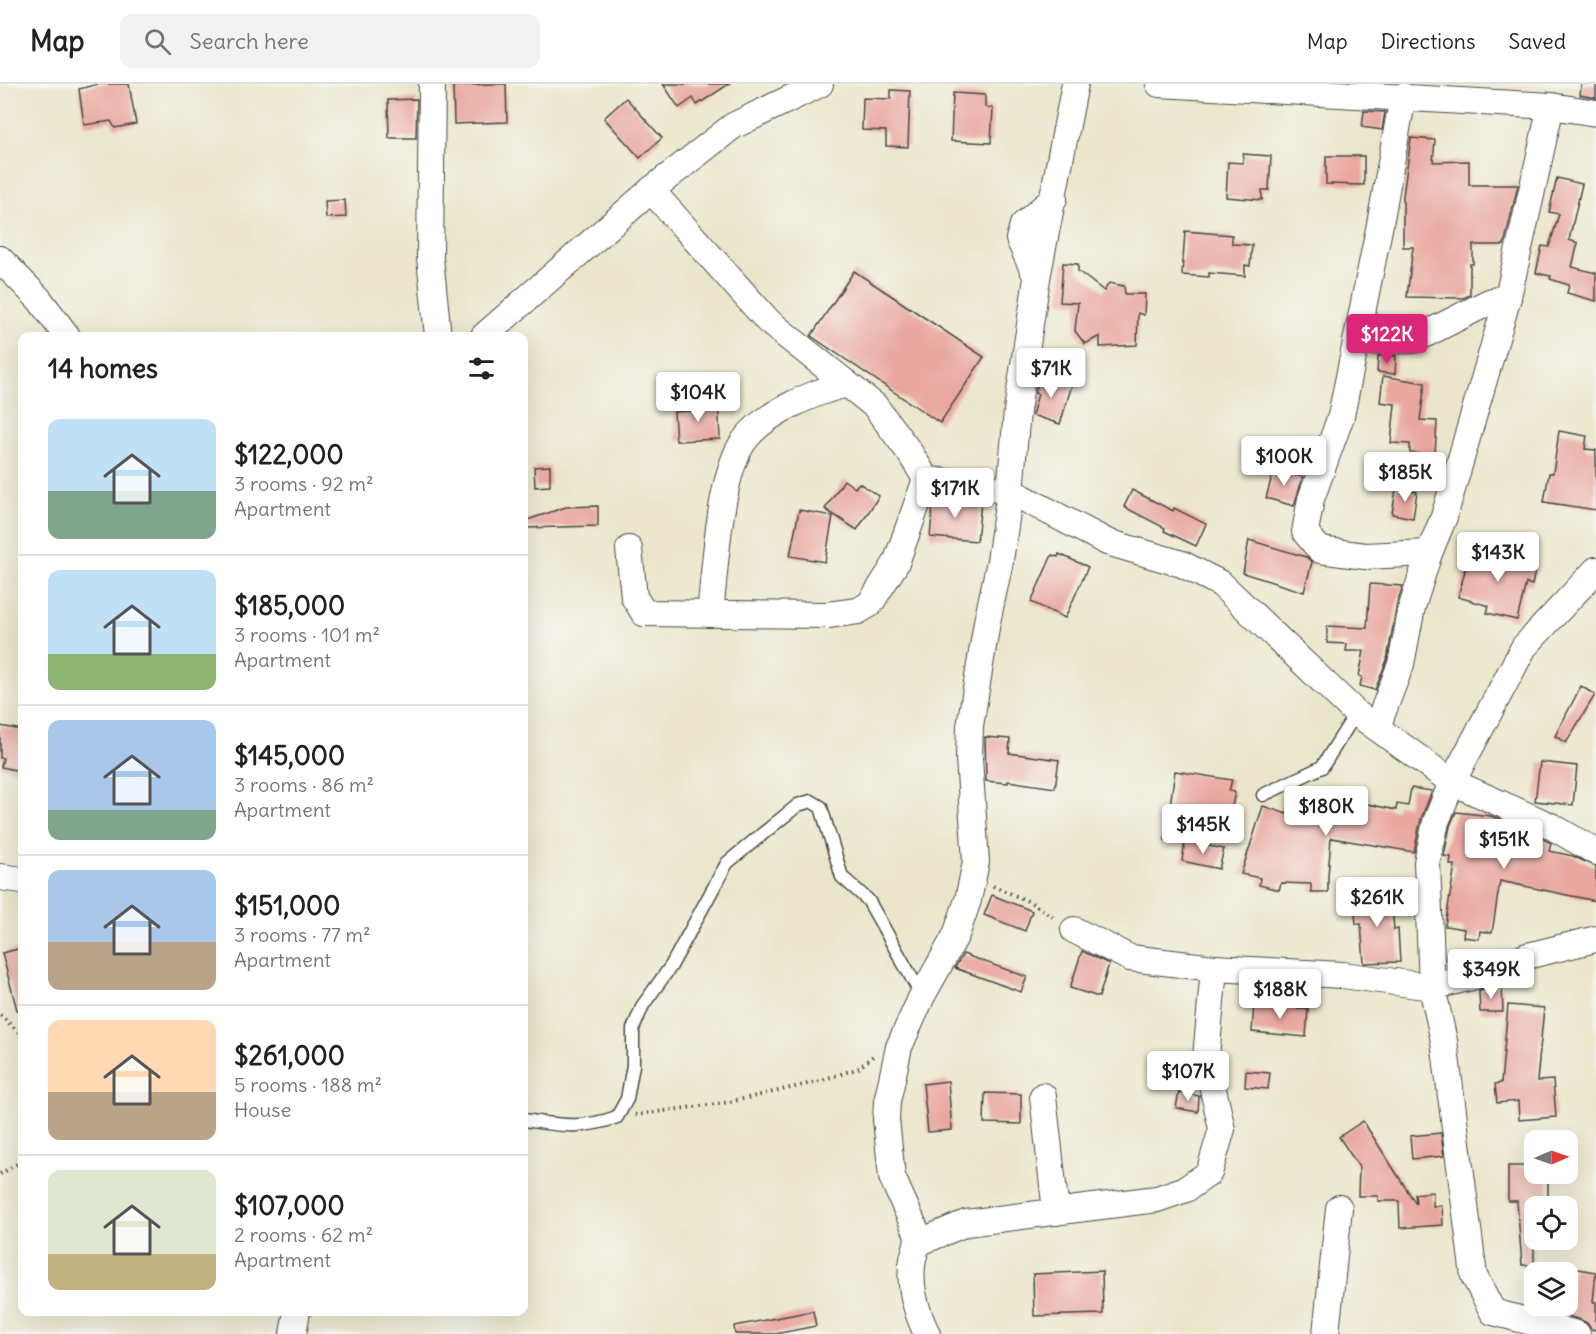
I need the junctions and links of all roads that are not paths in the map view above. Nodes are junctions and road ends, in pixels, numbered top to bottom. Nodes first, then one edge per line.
1 (432, 84) edge
2 (820, 84) edge
3 (1075, 84) edge
4 (1159, 84) edge
5 (1403, 96) junction
6 (1551, 106) junction
7 (1596, 113) edge
8 (651, 190) junction
9 (0, 259) edge
10 (1508, 297) junction
11 (64, 332) edge
12 (438, 332) edge
13 (489, 332) edge
14 (1357, 342) junction
15 (847, 384) junction
16 (926, 479) junction
17 (1010, 491) junction
18 (629, 549) dead end
19 (1429, 553) junction
20 (1596, 570) edge
21 (710, 614) junction
22 (1356, 712) junction
23 (1377, 727) junction
24 (1452, 782) junction
25 (1263, 795) dead end
26 (1596, 852) edge
27 (0, 876) edge
28 (18, 879) edge
29 (1074, 930) road end
30 (1596, 939) edge
31 (1214, 968) junction
32 (1432, 987) junction
33 (922, 996) junction
34 (1043, 1096) dead end
35 (528, 1121) edge
36 (1339, 1208) dead end
37 (1056, 1212) junction
38 (918, 1243) junction
39 (296, 1316) edge
40 (293, 1334) edge
41 (927, 1334) edge
42 (1326, 1334) edge
43 (1577, 1334) edge

1 - 12 street
2 - 8 street
3 - 17 street
4 - 5 street
5 - 6 street
5 - 14 street
6 - 7 street
6 - 10 street
8 - 13 street
8 - 15 street
9 - 11 street
10 - 14 street
10 - 19 street
14 - 19 street
15 - 16 street
15 - 21 street
16 - 17 street
16 - 21 street
17 - 22 street
17 - 33 street
18 - 21 street
19 - 23 street
20 - 24 street
22 - 23 street
22 - 25 lane
23 - 24 street
24 - 26 street
24 - 32 street
27 - 28 street
29 - 31 street
30 - 32 street
31 - 32 street
31 - 37 street
32 - 43 street
33 - 35 lane
33 - 38 street
34 - 37 street
36 - 42 street
37 - 38 street
38 - 41 street
39 - 40 street

